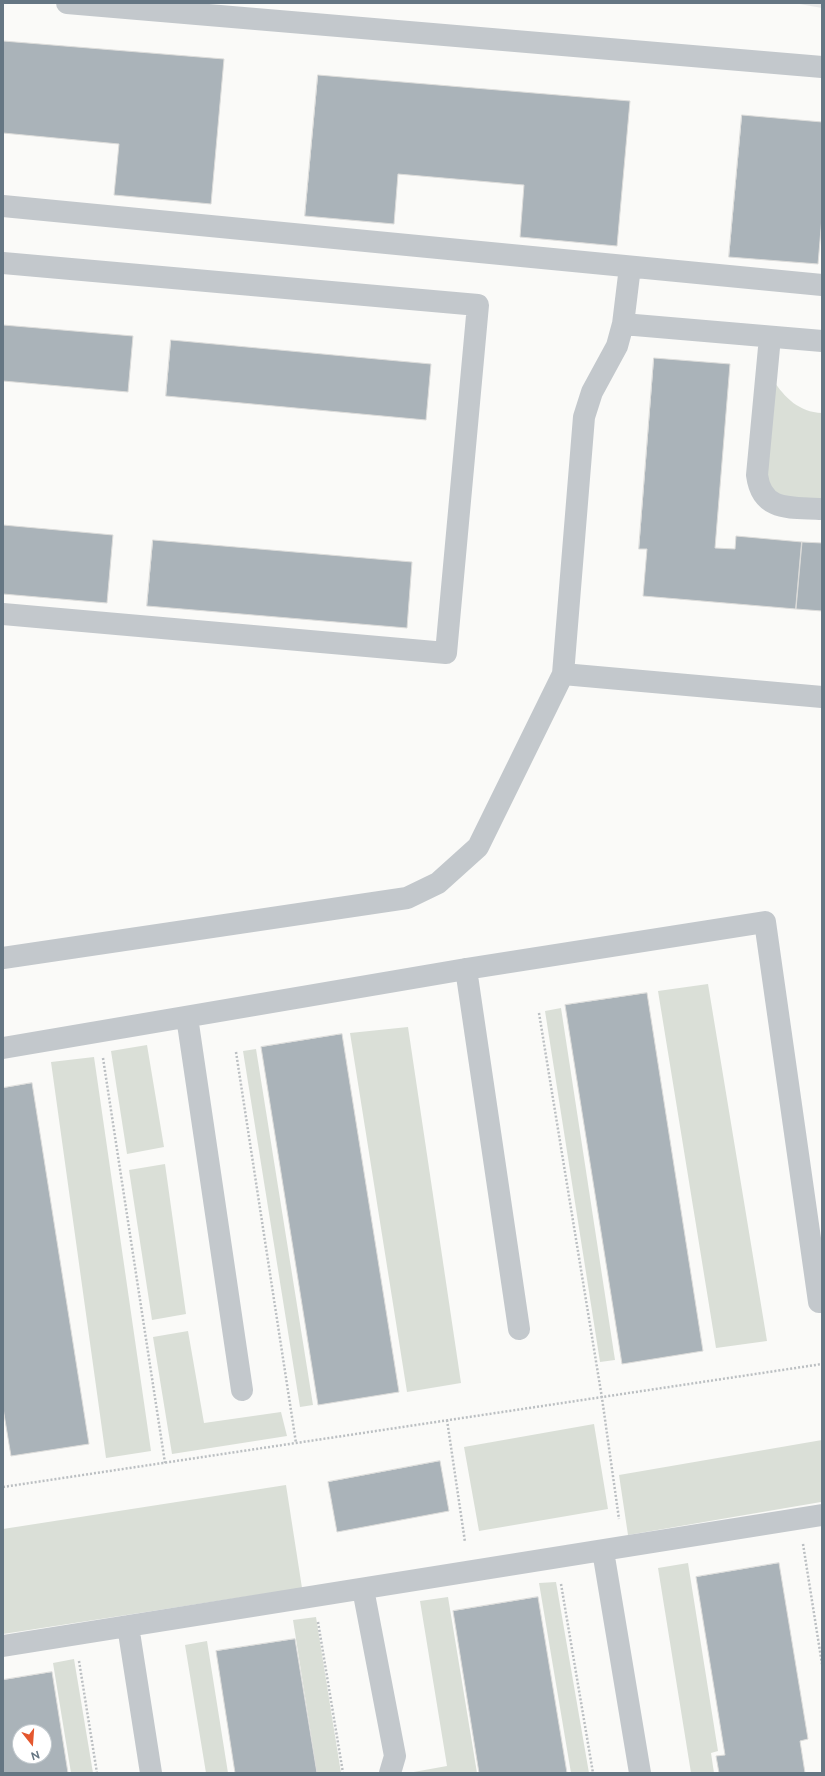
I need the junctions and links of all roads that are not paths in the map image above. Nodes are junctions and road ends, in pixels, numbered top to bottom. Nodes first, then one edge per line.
1 (67, 3) edge
2 (822, 67) edge
3 (3, 206) edge
4 (3, 263) edge
5 (630, 267) junction
6 (822, 285) edge
7 (622, 324) junction
8 (770, 336) junction
9 (822, 341) edge
10 (822, 509) edge
11 (3, 614) edge
12 (563, 674) junction
13 (822, 697) edge
14 (3, 958) edge
15 (466, 969) junction
16 (187, 1017) junction
17 (3, 1048) edge
18 (819, 1302) dead end
19 (519, 1328) dead end
20 (242, 1390) dead end
21 (822, 1515) edge
22 (602, 1551) junction
23 (364, 1589) junction
24 (128, 1626) junction
25 (3, 1646) edge
26 (151, 1773) edge
27 (390, 1773) edge
28 (640, 1773) edge

1 - 2 lane
3 - 5 lane
4 - 11 lane
5 - 6 lane
5 - 7 lane
7 - 8 lane
7 - 12 lane
8 - 9 lane
8 - 10 lane
12 - 13 lane
12 - 14 lane
15 - 16 lane
15 - 18 lane
15 - 19 lane
16 - 17 lane
16 - 20 lane
21 - 22 lane
22 - 23 lane
22 - 28 lane
23 - 24 lane
23 - 27 lane
24 - 25 lane
24 - 26 lane

